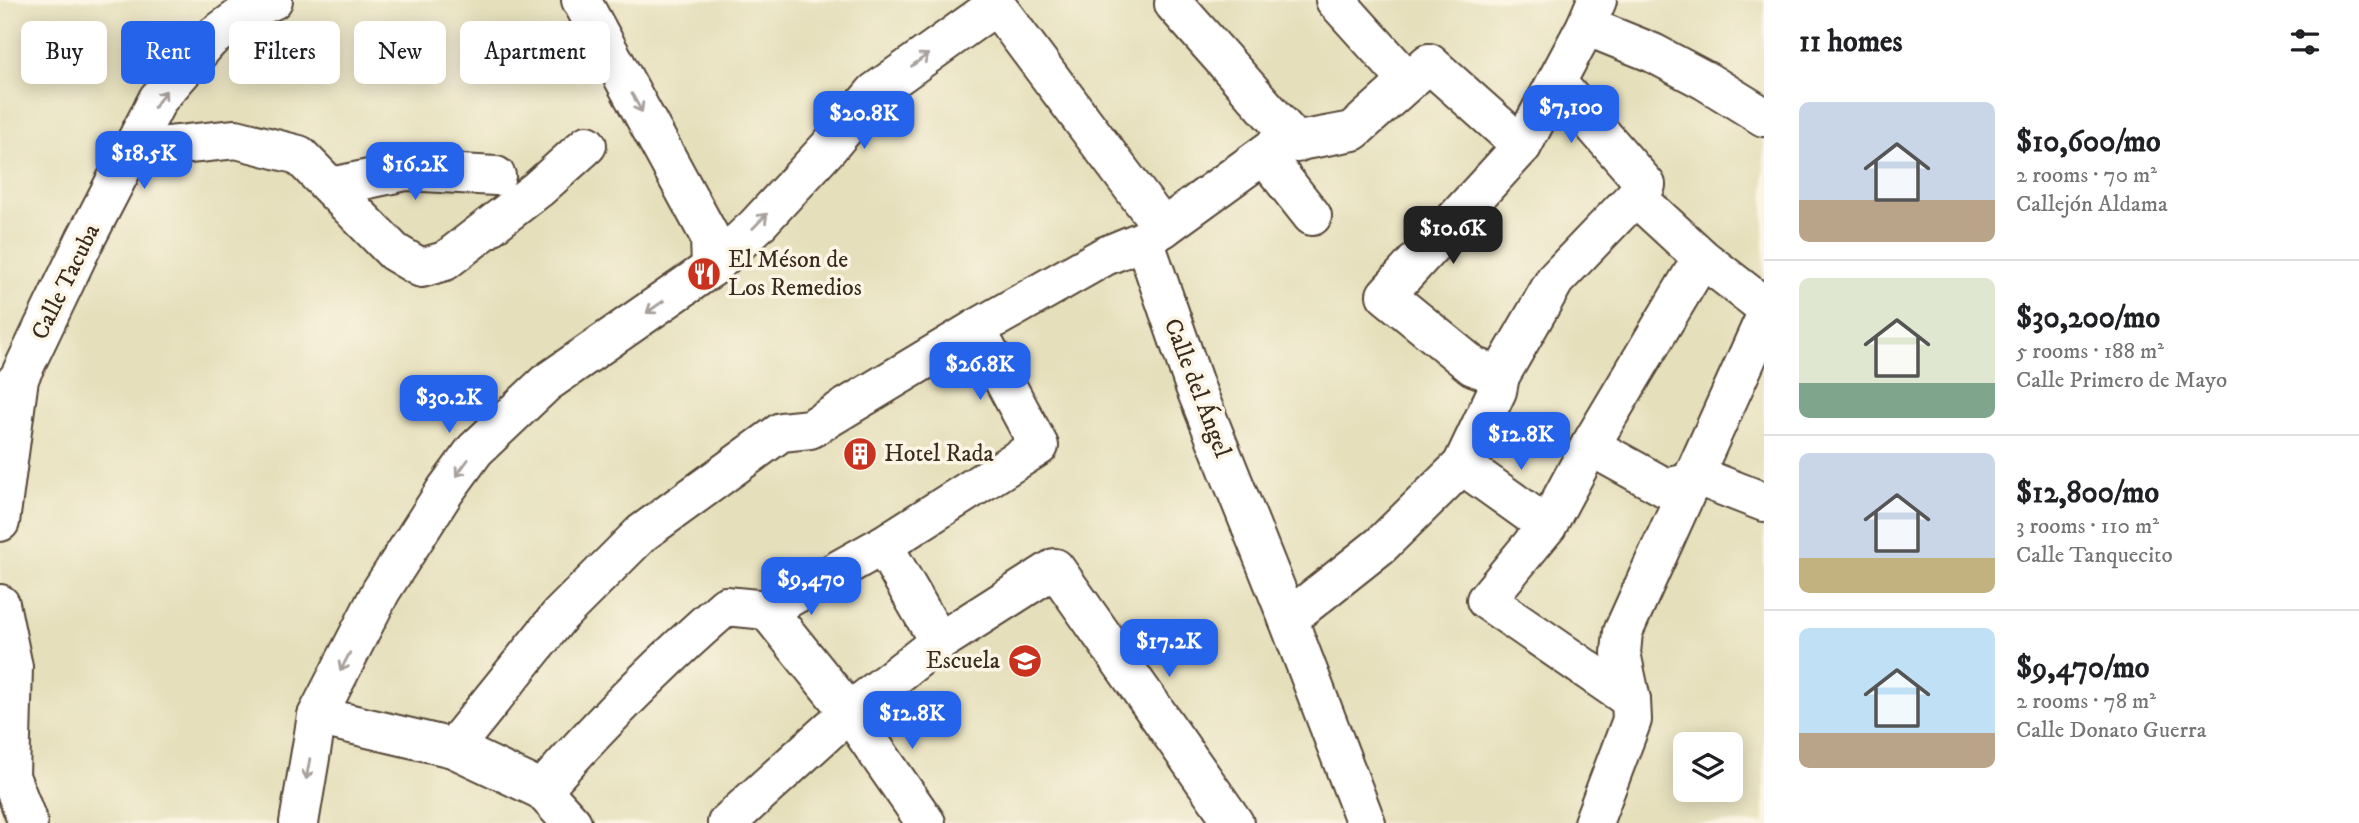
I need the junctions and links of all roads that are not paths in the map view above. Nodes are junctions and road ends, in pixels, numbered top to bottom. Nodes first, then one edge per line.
1 (273, 0) edge
2 (581, 0) edge
3 (1335, 0) edge
4 (993, 3) edge
5 (1174, 4) dead end
6 (1592, 13) edge
7 (1408, 81) junction
8 (1556, 83) junction
9 (1764, 117) edge
10 (587, 145) dead end
11 (1522, 146) junction
12 (1280, 149) junction
13 (131, 150) junction
14 (496, 176) dead end
15 (331, 187) junction
16 (1636, 197) junction
17 (1312, 216) dead end
18 (1154, 234) junction
19 (1702, 258) junction
20 (711, 268) junction
21 (1764, 306) edge
22 (1764, 320) edge
23 (976, 329) junction
24 (1500, 376) junction
25 (10, 388) edge
26 (1590, 446) junction
27 (1462, 465) junction
28 (1688, 485) junction
29 (1764, 502) edge
30 (0, 522) edge
31 (1547, 526) junction
32 (883, 545) junction
33 (0, 604) edge
34 (767, 610) junction
35 (1288, 619) junction
36 (939, 642) junction
37 (1631, 700) junction
38 (849, 712) junction
39 (317, 716) junction
40 (453, 748) junction
41 (5, 786) edge
42 (542, 789) junction
43 (28, 823) edge
44 (299, 823) edge
45 (571, 823) edge
46 (727, 823) edge
47 (926, 823) edge
48 (1234, 823) edge
49 (1366, 823) edge
50 (1593, 823) edge

13 -> 1 street, Calle Tacuba
2 -> 20 street
3 - 7 street
4 - 18 street, Calle del Ángel
20 -> 4 street
5 - 12 street
6 - 8 street
6 - 9 street
7 - 11 street
7 - 12 street
8 - 11 street
8 - 16 street
10 - 15 street
11 - 24 street
12 - 17 street
12 - 18 street
13 - 15 street
13 - 25 street, Calle Tacuba
14 - 15 street
16 - 19 street
16 - 24 street
18 - 23 street
18 - 35 street, Calle del Ángel
19 - 21 street
19 - 26 street
20 -> 39 street
22 - 28 street
23 - 32 street
23 - 40 street
24 - 27 street
25 - 30 street, Calle Tacuba
26 - 28 street
26 - 31 street
27 - 31 street
27 - 35 street
28 - 29 street
28 - 37 street
31 - 37 street
32 - 34 street
32 - 36 street
33 - 41 street
34 - 38 street
34 - 42 street
35 - 49 street, Calle del Ángel
36 - 38 street
36 - 48 street
37 - 50 street
38 - 46 street
38 - 47 street
39 - 40 street
39 -> 44 street
40 - 42 street
41 - 43 street
42 - 45 street

